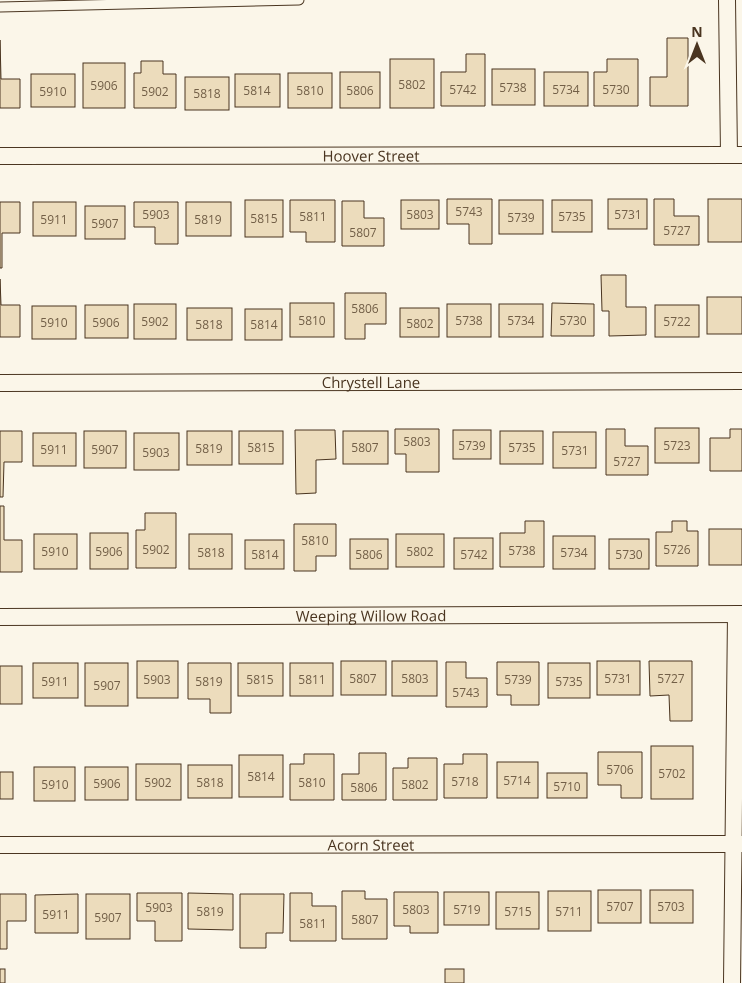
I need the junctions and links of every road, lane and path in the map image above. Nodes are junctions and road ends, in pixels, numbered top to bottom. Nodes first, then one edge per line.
1 (299, 0) edge
2 (727, 0) edge
3 (141, 1) edge
4 (0, 7) edge
5 (736, 155) edge
6 (0, 156) edge
7 (742, 381) edge
8 (0, 383) edge
9 (739, 614) edge
10 (0, 617) edge
11 (738, 844) edge
12 (0, 845) edge
13 (732, 983) edge

1 - 3 lane
2 - 5 street
3 - 4 lane
5 - 6 street, Hoover Street
7 - 8 street, Chrystell Lane
9 - 10 street, Weeping Willow Road
9 - 11 street
11 - 12 street, Acorn Street
11 - 13 street

